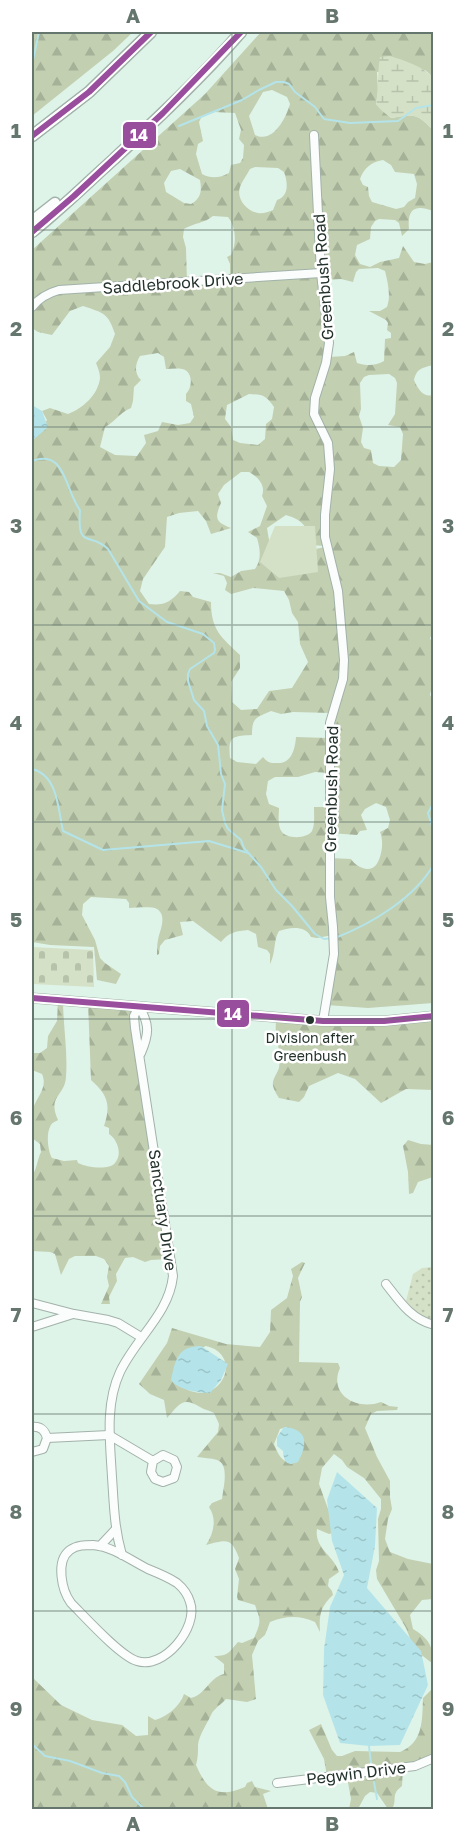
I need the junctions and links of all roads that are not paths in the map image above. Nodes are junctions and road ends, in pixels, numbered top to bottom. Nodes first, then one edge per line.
1 (151, 32) edge
2 (241, 32) edge
3 (314, 135) dead end
4 (32, 136) edge
5 (120, 153) junction
6 (32, 221) edge
7 (32, 232) edge
8 (321, 273) junction
9 (32, 307) edge
10 (32, 998) edge
11 (139, 1006) junction
12 (434, 1016) edge
13 (323, 1021) junction
14 (386, 1284) dead end
15 (32, 1303) edge
16 (74, 1314) junction
17 (434, 1325) edge
18 (32, 1327) edge
19 (141, 1337) junction
20 (32, 1427) edge
21 (109, 1435) junction
22 (47, 1438) junction
23 (32, 1452) edge
24 (153, 1461) dead end
25 (115, 1530) junction
26 (100, 1546) junction
27 (122, 1555) junction
28 (434, 1758) edge
29 (277, 1783) dead end

1 - 4 highway
2 - 5 highway
3 - 8 street, Greenbush Road
5 - 6 highway
5 - 7 highway
8 - 9 street, Saddlebrook Drive
8 - 13 street, Greenbush Road
10 - 11 main road
11 - 13 main road
11 - 19 street, Sanctuary Drive
12 - 13 main road
14 - 17 street
15 - 16 street
16 - 18 street
16 - 19 street
19 - 21 street, Sanctuary Drive
20 - 22 street
21 - 22 street
21 - 24 street
21 - 25 street, Sanctuary Drive
22 - 23 street
25 - 26 street
25 - 27 street, Sanctuary Drive
26 - 27 street
26 - 27 street
28 - 29 street, Pegwin Drive

